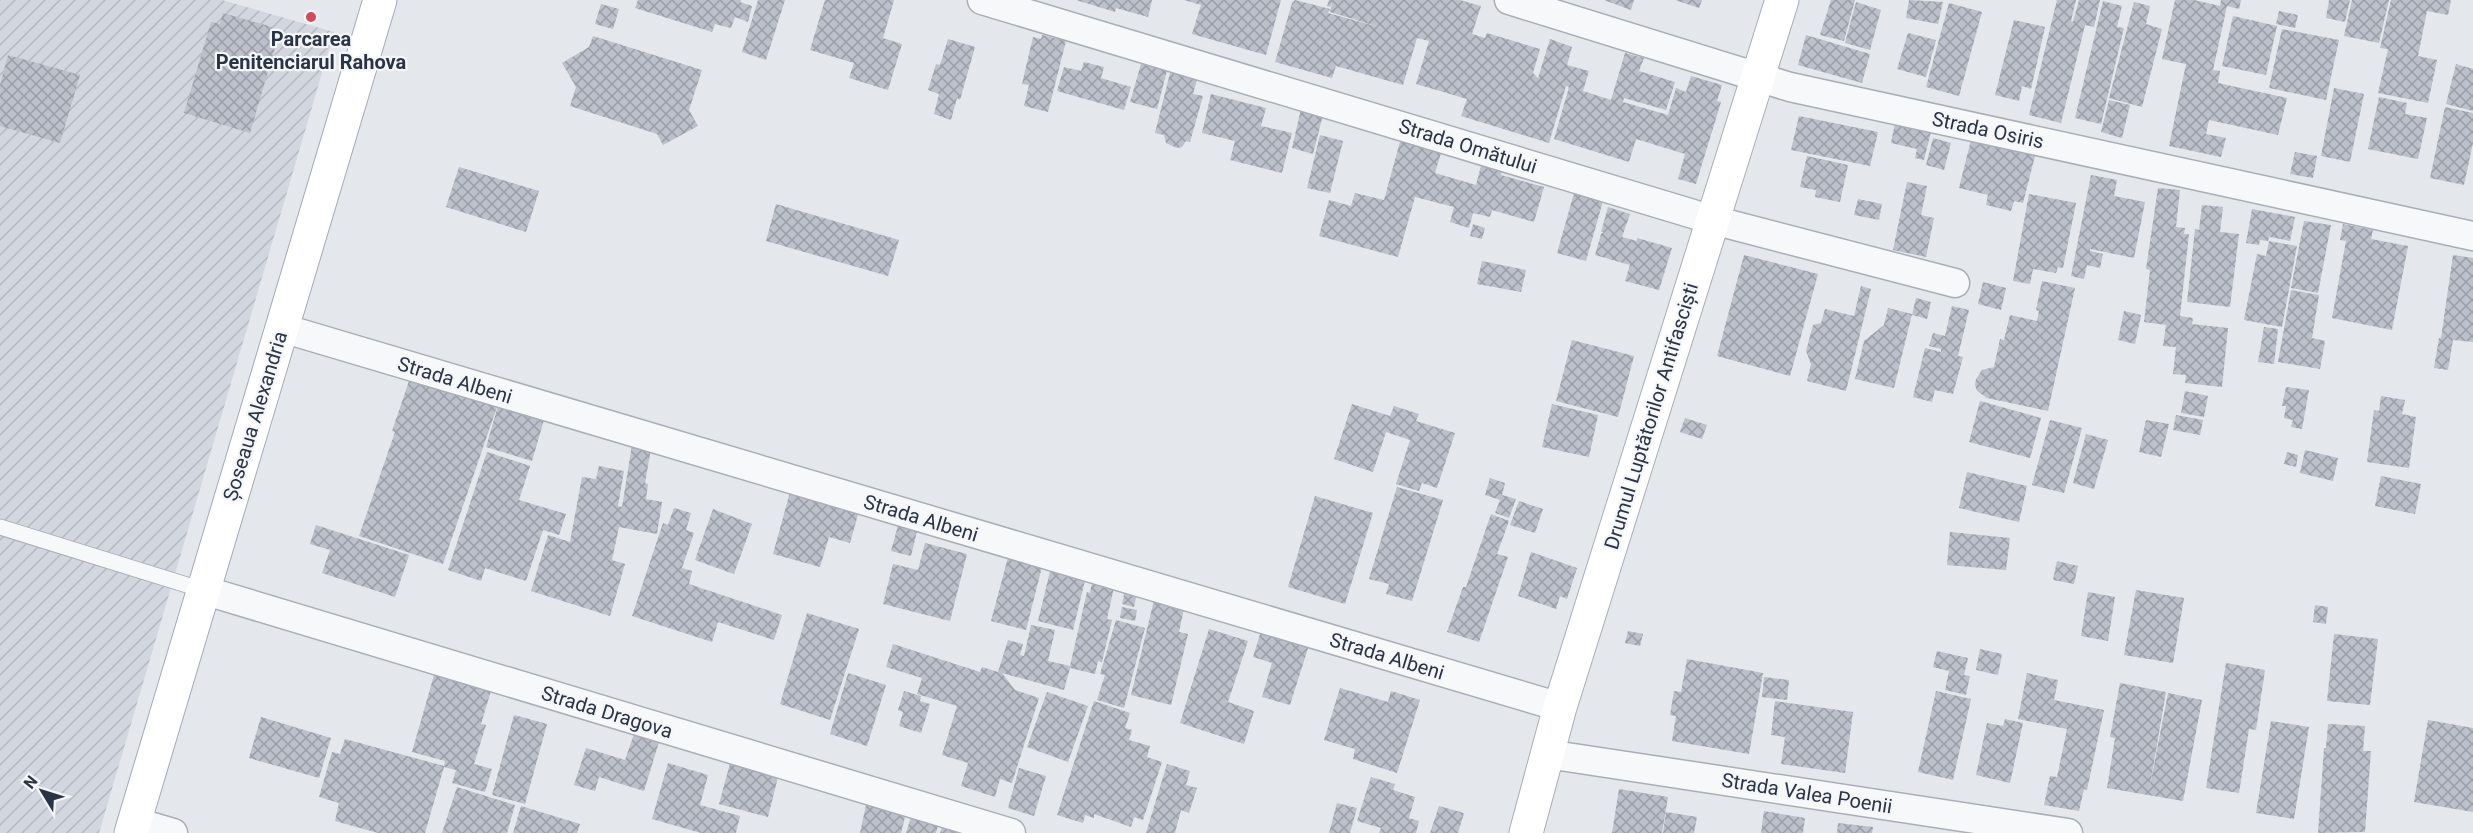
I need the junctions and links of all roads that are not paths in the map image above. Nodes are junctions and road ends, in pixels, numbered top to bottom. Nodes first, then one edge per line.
1 (380, 0) edge
2 (982, 0) edge
3 (1509, 0) edge
4 (1782, 0) edge
5 (1757, 78) junction
6 (1713, 220) junction
7 (2473, 236) edge
8 (1955, 283) dead end
9 (282, 328) junction
10 (0, 526) edge
11 (203, 590) junction
12 (1560, 707) junction
13 (1547, 754) junction
14 (133, 827) edge
15 (173, 833) edge
16 (1011, 833) edge
17 (1526, 833) edge
18 (2068, 833) edge

1 - 9 street, Șoseaua Alexandria
2 - 6 street, Strada Omătului
3 - 5 street, Strada Osiris
4 - 5 street, Drumul Luptătorilor Antifasciști
5 - 6 street, Drumul Luptătorilor Antifasciști
5 - 7 street, Strada Osiris
6 - 8 street, Strada Omătului
6 - 12 street, Drumul Luptătorilor Antifasciști
9 - 11 street, Șoseaua Alexandria
9 - 12 street, Strada Albeni
10 - 11 lane
11 - 14 street, Șoseaua Alexandria
11 - 16 street, Strada Dragova
12 - 13 street, Drumul Luptătorilor Antifasciști
13 - 17 street, Drumul Luptătorilor Antifasciști
13 - 18 street, Strada Valea Poenii
14 - 15 street

